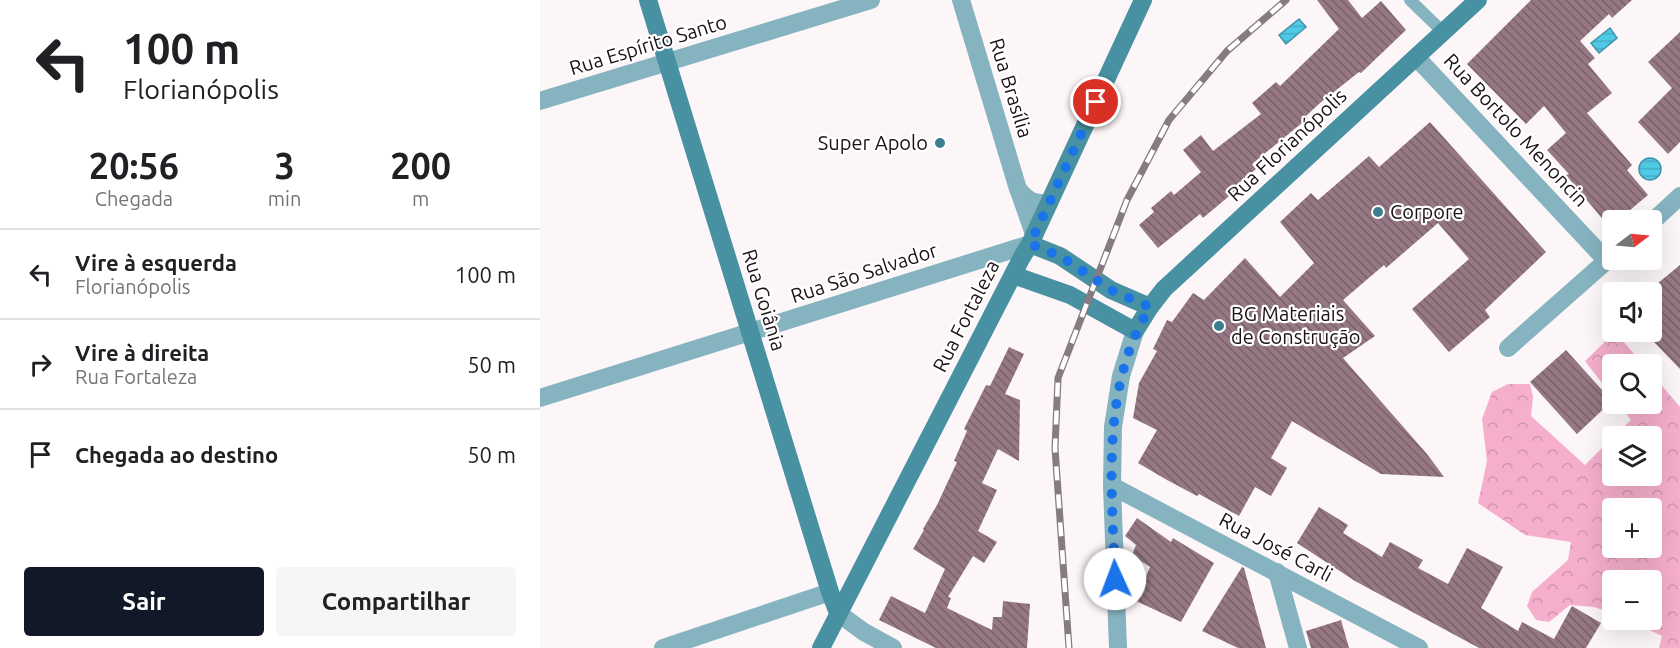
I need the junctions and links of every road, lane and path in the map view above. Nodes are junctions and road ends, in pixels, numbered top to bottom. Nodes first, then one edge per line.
1 (648, 0) edge
2 (871, 0) edge
3 (961, 0) edge
4 (1143, 0) edge
5 (1410, 0) edge
6 (1478, 0) edge
7 (1443, 32) junction
8 (1416, 57) junction
9 (668, 63) junction
10 (540, 101) edge
11 (1018, 189) junction
12 (1680, 196) edge
13 (1049, 203) junction
14 (1662, 213) edge
15 (1032, 239) junction
16 (1602, 251) edge
17 (1602, 266) edge
18 (1013, 275) junction
19 (1150, 307) junction
20 (1135, 331) junction
21 (750, 332) junction
22 (1508, 348) dead end
23 (540, 398) edge
24 (1112, 486) junction
25 (1277, 572) junction
26 (830, 592) junction
27 (838, 613) junction
28 (663, 648) edge
29 (821, 648) edge
30 (893, 648) edge
31 (1118, 648) edge
32 (1298, 648) edge
33 (1419, 648) edge

1 - 9 street, Rua Goiânia
2 - 9 street, Rua Espírito Santo
3 - 11 street, Rua Brasília
4 - 13 street, Rua Fortaleza
5 - 7 lane
6 - 7 street, Rua Florianópolis
7 - 8 street, Rua Florianópolis
8 - 16 street, Rua Bortolo Menoncin
8 - 19 street, Rua Florianópolis
9 - 10 street, Rua Espírito Santo
9 - 21 street, Rua Goiânia
11 - 13 street
11 - 15 street, Rua Brasília
12 - 14 street
13 - 15 street, Rua Fortaleza
15 - 18 street, Rua Fortaleza
15 - 19 street
15 - 21 street, Rua São Salvador
17 - 22 street
18 - 20 street
18 - 27 street, Rua Fortaleza
19 - 20 street, Rua Florianópolis
20 - 24 street
21 - 23 street, Rua São Salvador
21 - 26 street, Rua Goiânia
24 - 25 street, Rua José Carli
24 - 31 street
25 - 32 street
25 - 33 street, Rua José Carli
26 - 27 street, Rua Goiânia
26 - 28 street
27 - 29 street, Rua Fortaleza
27 - 30 street

